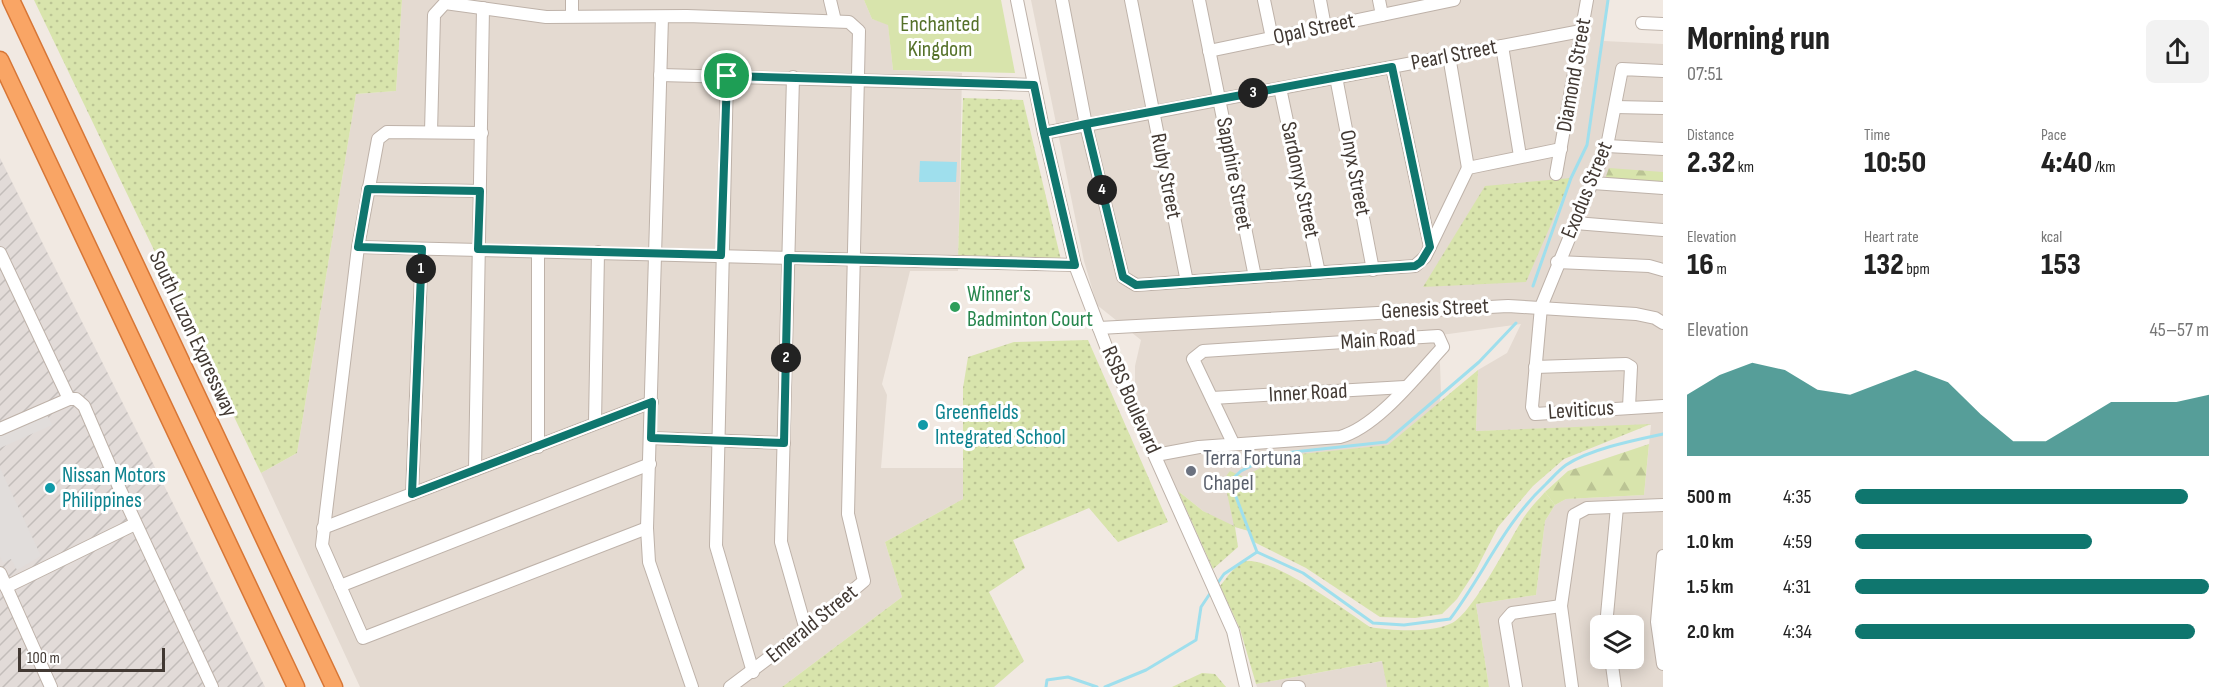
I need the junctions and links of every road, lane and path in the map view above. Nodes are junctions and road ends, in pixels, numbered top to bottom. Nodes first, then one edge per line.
1 (11, 0) edge
2 (572, 0) edge
3 (830, 0) edge
4 (1017, 0) edge
5 (1062, 0) edge
6 (1131, 0) edge
7 (1199, 0) edge
8 (1264, 0) edge
9 (1320, 0) edge
10 (1379, 0) edge
11 (1454, 0) edge
12 (1587, 0) edge
13 (483, 8) junction
14 (1382, 15) junction
15 (572, 16) junction
16 (662, 17) junction
17 (835, 21) junction
18 (1642, 23) dead end
19 (1663, 24) edge
20 (1325, 27) junction
21 (1581, 31) junction
22 (1272, 38) junction
23 (1502, 46) junction
24 (1209, 51) junction
25 (1449, 56) junction
26 (0, 60) edge
27 (1392, 67) junction
28 (1663, 70) edge
29 (660, 75) junction
30 (727, 76) junction
31 (793, 77) junction
32 (1336, 77) junction
33 (859, 79) junction
34 (1034, 85) junction
35 (1280, 88) junction
36 (1219, 99) junction
37 (1615, 107) junction
38 (1663, 108) edge
39 (1153, 112) junction
40 (1086, 124) junction
41 (431, 132) junction
42 (1044, 133) junction
43 (482, 134) junction
44 (1607, 146) junction
45 (1561, 149) junction
46 (1663, 149) edge
47 (1520, 156) junction
48 (1468, 168) junction
49 (1556, 174) dead end
50 (1593, 183) junction
51 (1663, 188) edge
52 (368, 189) junction
53 (480, 191) junction
54 (1575, 223) junction
55 (1663, 230) edge
56 (358, 247) junction
57 (1430, 247) junction
58 (422, 249) junction
59 (478, 249) junction
60 (538, 251) junction
61 (598, 252) junction
62 (0, 253) edge
63 (656, 254) junction
64 (721, 255) junction
65 (788, 258) junction
66 (854, 260) junction
67 (1557, 262) junction
68 (1075, 265) junction
69 (1373, 270) junction
70 (1663, 270) edge
71 (1319, 273) junction
72 (1255, 277) junction
73 (1187, 282) junction
74 (1540, 307) junction
75 (1663, 322) edge
76 (1098, 328) junction
77 (1535, 367) junction
78 (1405, 387) junction
79 (1212, 398) junction
80 (69, 399) junction
81 (652, 402) junction
82 (1663, 406) edge
83 (1629, 407) junction
84 (595, 423) junction
85 (0, 429) edge
86 (651, 438) junction
87 (719, 440) junction
88 (784, 443) junction
89 (1233, 443) junction
90 (538, 447) junction
91 (1156, 455) junction
92 (650, 464) junction
93 (476, 470) junction
94 (412, 494) junction
95 (1663, 505) edge
96 (1617, 507) junction
97 (135, 524) junction
98 (323, 528) junction
99 (647, 528) junction
100 (1663, 556) edge
101 (0, 573) edge
102 (340, 586) junction
103 (6, 587) junction
104 (1561, 606) junction
105 (1607, 615) edge
106 (806, 630) junction
107 (1663, 664) edge
108 (1613, 669) edge
109 (753, 672) junction
110 (51, 687) edge
111 (212, 687) edge
112 (296, 687) edge
113 (334, 687) edge
114 (692, 687) edge
115 (730, 687) edge
116 (1245, 687) edge
117 (1288, 687) edge
118 (1299, 687) edge
119 (1515, 687) edge
120 (1572, 687) edge
121 (1615, 687) edge

1 - 113 highway, South Luzon Expressway
2 - 15 street
3 - 17 street
4 - 34 street, RSBS Boulevard
5 - 40 street
6 - 39 street, Ruby Street
7 - 24 street, Sapphire Street
8 - 22 street
9 - 20 street
10 - 14 street
11 - 14 street, Opal Street
12 - 21 street, Diamond Street
13 - 15 street
13 - 41 street
13 - 43 street
14 - 20 street, Opal Street
15 - 16 street
16 - 17 street
16 - 29 street
17 - 33 street
18 - 19 street
20 - 22 street, Opal Street
21 - 23 street, Pearl Street
21 - 45 street, Diamond Street
22 - 24 street, Opal Street
23 - 25 street, Pearl Street
23 - 47 street
24 - 36 street, Sapphire Street
25 - 27 street, Pearl Street
25 - 48 street
26 - 112 highway
27 - 32 street, Pearl Street
27 - 57 street
28 - 37 street, Exodus Street
29 - 30 street
29 - 63 street
30 - 31 street
30 - 64 street
31 - 33 street
31 - 65 street
32 - 35 street, Pearl Street
32 - 69 street, Onyx Street
33 - 34 street
33 - 66 street
34 - 42 street, RSBS Boulevard
35 - 36 street, Pearl Street
35 - 71 street, Sardonyx Street
36 - 39 street, Pearl Street
36 - 72 street, Sapphire Street
37 - 38 street
37 - 44 street, Exodus Street
39 - 40 street, Pearl Street
39 - 73 street, Ruby Street
40 - 42 street, Pearl Street
40 - 73 street
41 - 43 street
41 - 52 street
42 - 68 street, RSBS Boulevard
43 - 53 street
44 - 46 street
44 - 50 street, Exodus Street
45 - 47 street, Diamond Street
45 - 49 street, Diamond Street
47 - 48 street, Diamond Street
48 - 57 street
50 - 51 street
50 - 54 street, Exodus Street
52 - 53 street
52 - 56 street
53 - 59 street
54 - 55 street
54 - 67 street, Exodus Street
56 - 58 street
56 - 98 street
57 - 69 street
58 - 59 street
58 - 94 street
59 - 60 street
59 - 93 street
60 - 61 street
60 - 90 street
61 - 63 street
61 - 84 street
62 - 80 street
63 - 64 street
63 - 81 street
64 - 65 street
64 - 87 street
65 - 66 street
65 - 88 street
66 - 68 street
66 - 106 street, Emerald Street
67 - 70 street
67 - 74 street, Exodus Street
68 - 76 street, RSBS Boulevard
69 - 71 street
71 - 72 street
72 - 73 street
74 - 75 street, Genesis Street
74 - 76 street, Genesis Street
74 - 77 street, Leviticus
76 - 91 street, RSBS Boulevard
77 - 83 street
77 - 83 street, Leviticus
78 - 79 street, Inner Road
78 - 79 street, Main Road
78 - 89 street, Main Road
79 - 89 street, Main Road
80 - 85 street
80 - 97 street
81 - 84 street
81 - 86 street
82 - 83 street, Leviticus
84 - 90 street
86 - 87 street
86 - 92 street
87 - 88 street
87 - 109 street
88 - 106 street
89 - 91 street, Main Road
90 - 93 street
91 - 116 street, RSBS Boulevard
92 - 99 street
92 - 102 street
93 - 94 street
94 - 98 street
95 - 96 street
96 - 104 street
96 - 105 street
97 - 103 street
97 - 111 street
98 - 102 street
99 - 102 street
99 - 114 street
100 - 107 street
101 - 103 street
103 - 110 street
104 - 119 street
104 - 120 street
106 - 109 street, Emerald Street
108 - 121 street
109 - 115 street, Emerald Street
117 - 118 street

